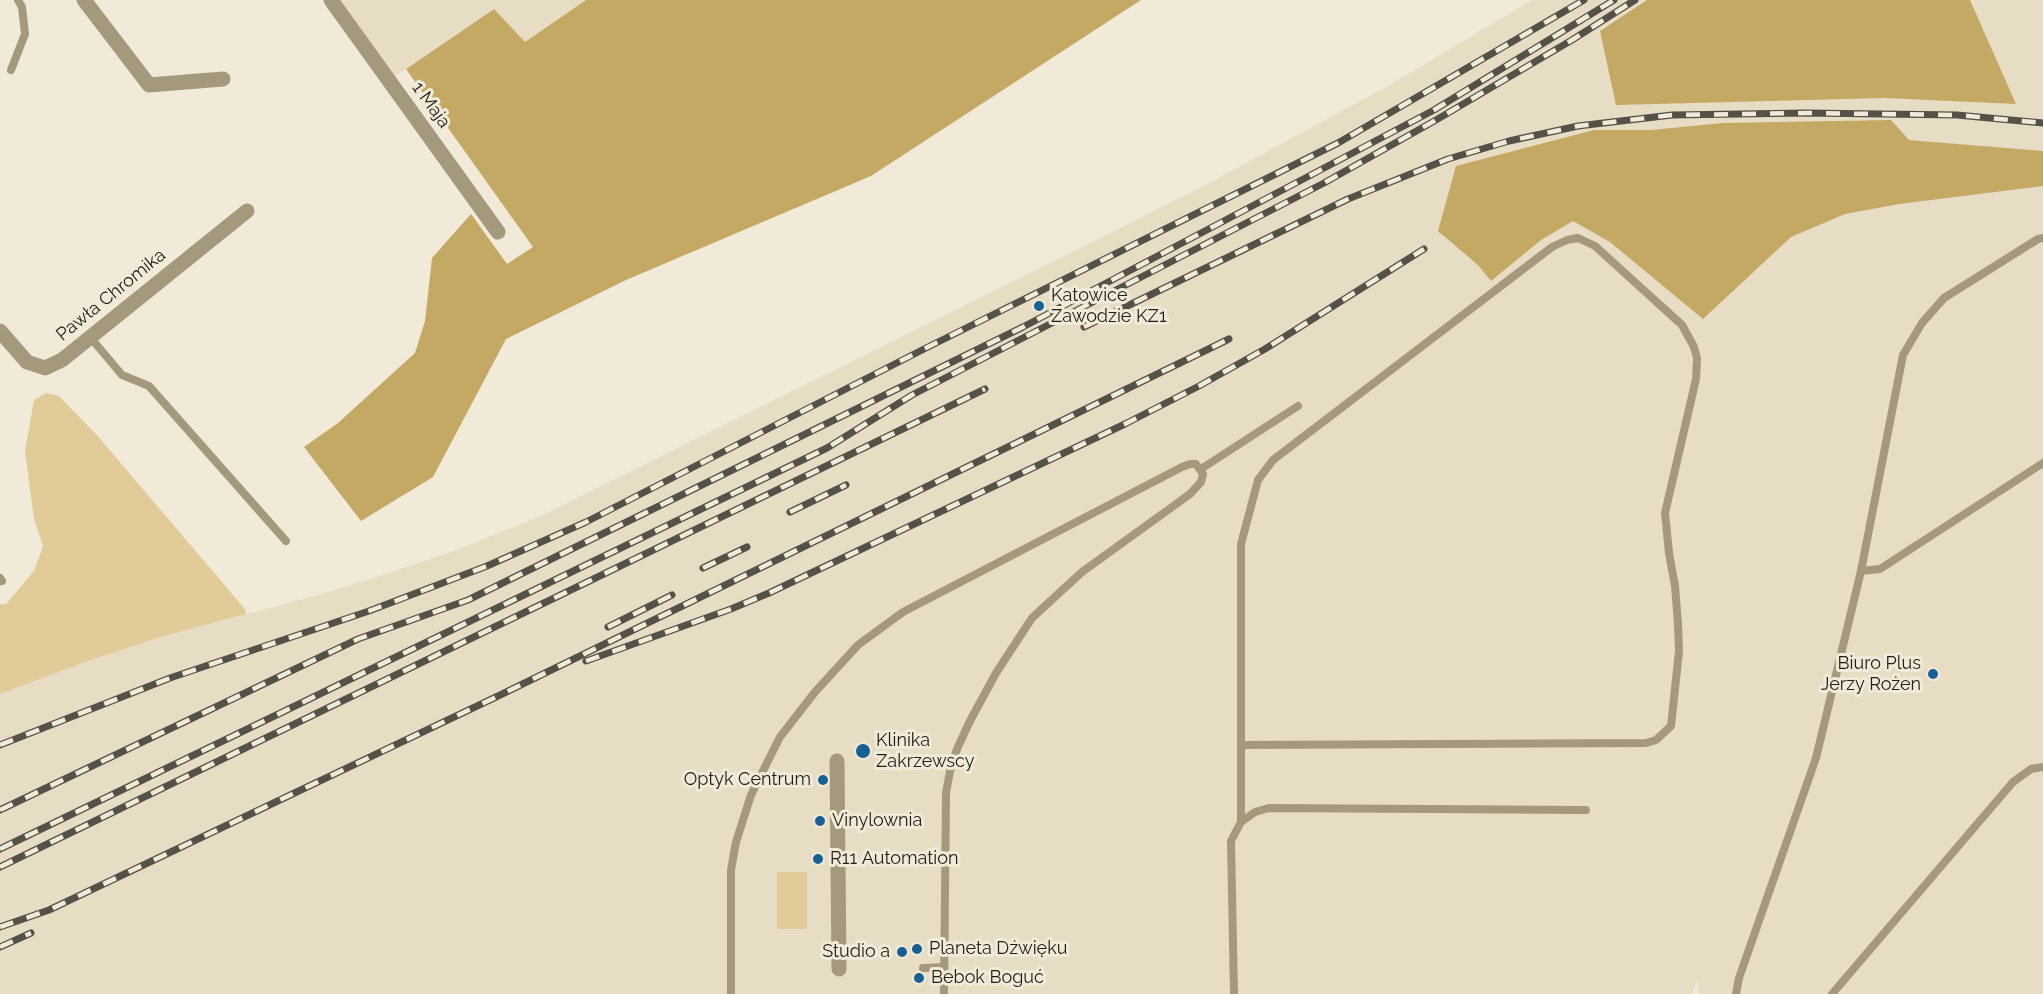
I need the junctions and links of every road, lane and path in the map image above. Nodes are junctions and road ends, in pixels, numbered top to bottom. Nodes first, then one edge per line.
1 (18, 0) edge
2 (84, 0) edge
3 (331, 0) edge
4 (11, 70) dead end
5 (223, 79) dead end
6 (247, 211) dead end
7 (498, 232) dead end
8 (2043, 238) edge
9 (0, 331) edge
10 (90, 337) junction
11 (1298, 405) dead end
12 (2043, 463) edge
13 (1201, 469) junction
14 (286, 541) dead end
15 (1861, 571) junction
16 (1241, 745) junction
17 (837, 761) dead end
18 (2043, 767) edge
19 (1586, 810) dead end
20 (1241, 822) junction
21 (944, 967) junction
22 (923, 968) dead end
23 (839, 969) dead end
24 (731, 994) edge
25 (944, 994) edge
26 (1234, 994) edge
27 (1736, 994) edge
28 (1833, 994) edge

1 - 4 lane
2 - 5 street
3 - 7 street, 1 Maja
6 - 10 street, Pawła Chromika
8 - 15 lane
9 - 10 street, Pawła Chromika
10 - 14 lane
11 - 13 lane
12 - 15 lane
13 - 21 lane
13 - 24 lane
15 - 27 lane
16 - 16 lane
16 - 20 lane
17 - 23 street
18 - 28 lane
19 - 20 lane
20 - 26 lane
21 - 22 lane
21 - 25 lane

